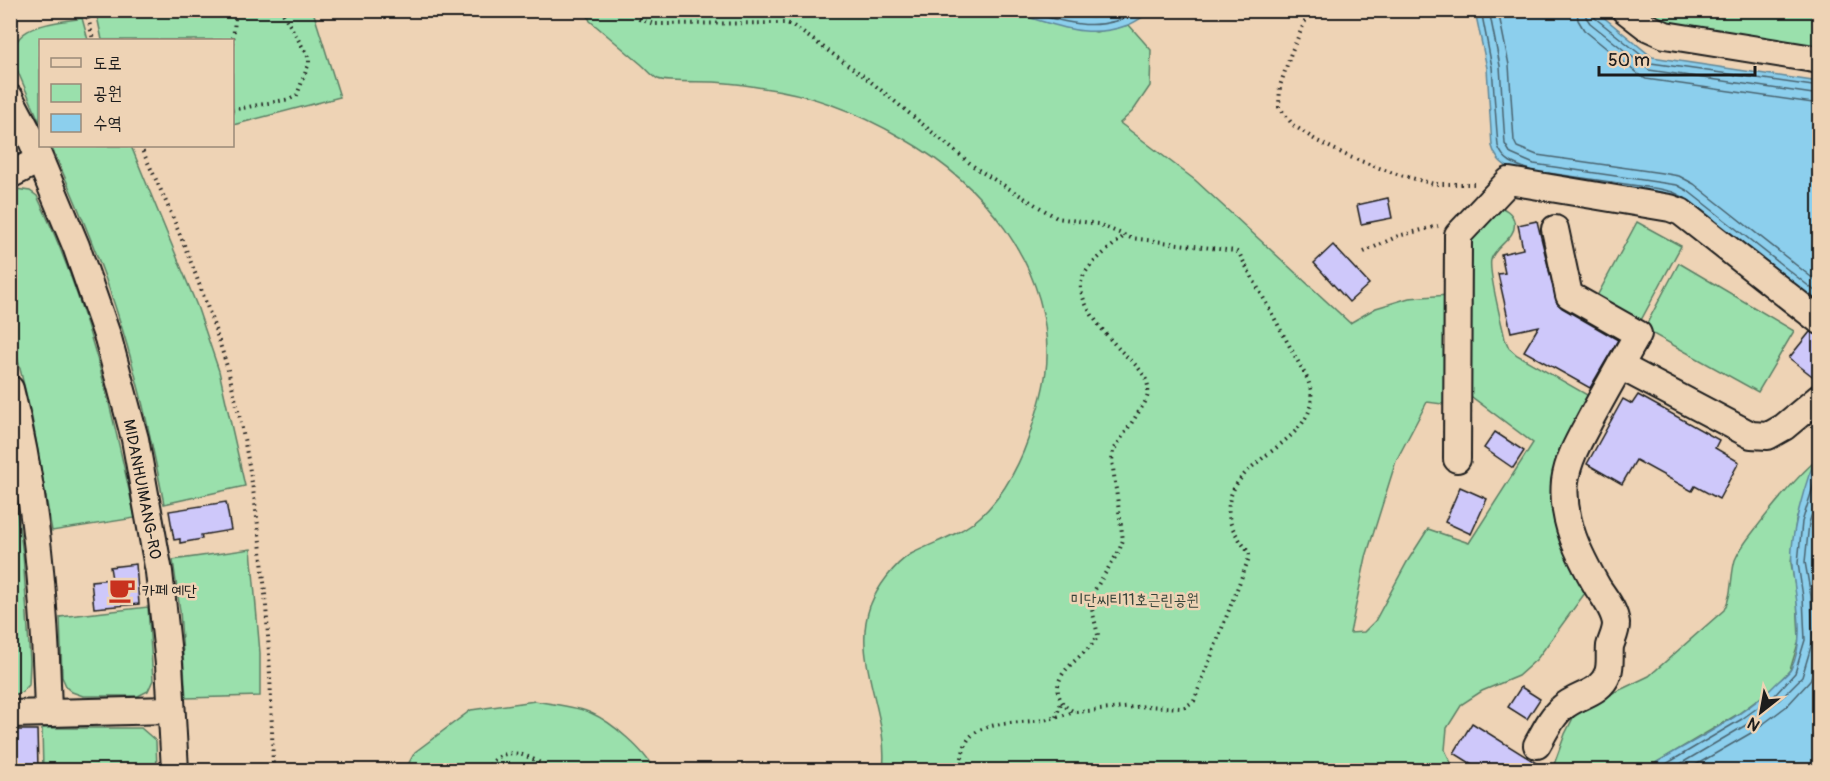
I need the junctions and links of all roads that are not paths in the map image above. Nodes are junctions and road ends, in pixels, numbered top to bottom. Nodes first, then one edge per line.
1 (1625, 10) edge
2 (1820, 60) edge
3 (10, 98) edge
4 (39, 160) junction
5 (10, 175) edge
6 (1555, 229) dead end
7 (1820, 321) edge
8 (1620, 366) junction
9 (10, 389) edge
10 (1820, 397) edge
11 (1457, 459) dead end
12 (170, 711) junction
13 (48, 713) junction
14 (10, 714) edge
15 (1537, 745) dead end
16 (174, 771) edge

1 - 2 street
3 - 4 street, MIDANHUIMANG-RO
4 - 5 street
4 - 12 street, MIDANHUIMANG-RO
6 - 8 street
7 - 11 street
8 - 10 street
8 - 15 street
9 - 13 street
12 - 13 street
12 - 16 street, MIDANHUIMANG-RO
13 - 14 street

